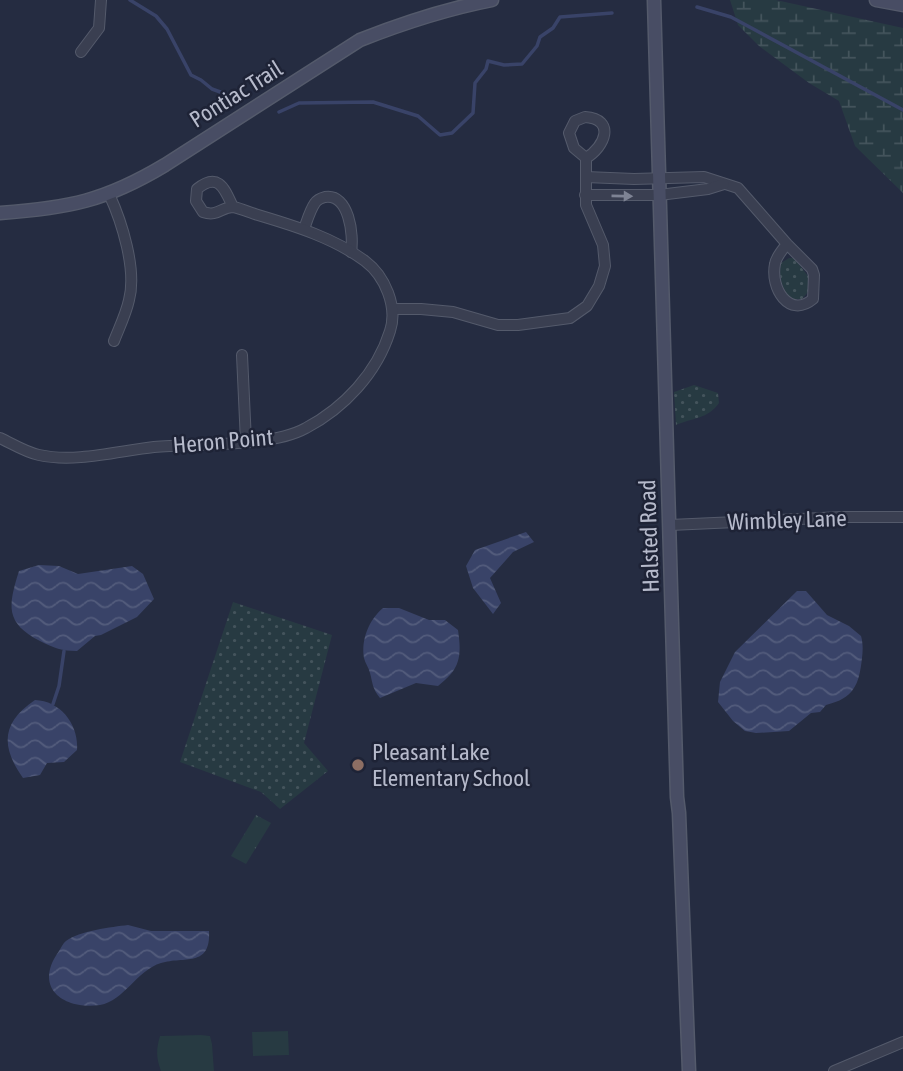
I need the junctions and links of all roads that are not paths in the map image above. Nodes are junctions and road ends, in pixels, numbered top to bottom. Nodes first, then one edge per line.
1 (101, 0) edge
2 (492, 0) edge
3 (654, 0) edge
4 (876, 0) edge
5 (465, 2) edge
6 (903, 5) edge
7 (81, 52) dead end
8 (586, 158) dead end
9 (586, 177) junction
10 (658, 178) junction
11 (725, 183) junction
12 (109, 194) junction
13 (585, 195) junction
14 (659, 195) junction
15 (233, 207) dead end
16 (0, 213) edge
17 (304, 229) junction
18 (787, 244) junction
19 (351, 252) junction
20 (393, 309) junction
21 (114, 341) dead end
22 (243, 355) dead end
23 (0, 438) edge
24 (246, 442) junction
25 (903, 517) edge
26 (670, 525) junction
27 (903, 1042) edge
28 (689, 1071) edge
29 (834, 1071) edge

1 - 7 street
2 - 5 street, Pontiac Trail
3 - 10 street, Halsted Road
4 - 6 street
5 - 12 street, Pontiac Trail
8 - 9 street
9 - 10 street
9 - 13 street
10 - 11 street
10 - 14 street, Halsted Road
11 - 14 street
11 - 18 street
12 - 16 street, Pontiac Trail
12 - 21 street
13 -> 14 street
13 - 20 street
14 - 26 street, Halsted Road
15 - 17 street
17 - 19 street
17 - 19 street
18 - 18 street
19 - 20 street
20 - 24 street, Heron Point
22 - 24 street
23 - 24 street, Heron Point
25 - 26 street, Wimbley Lane
26 - 28 street, Halsted Road
27 - 29 street

